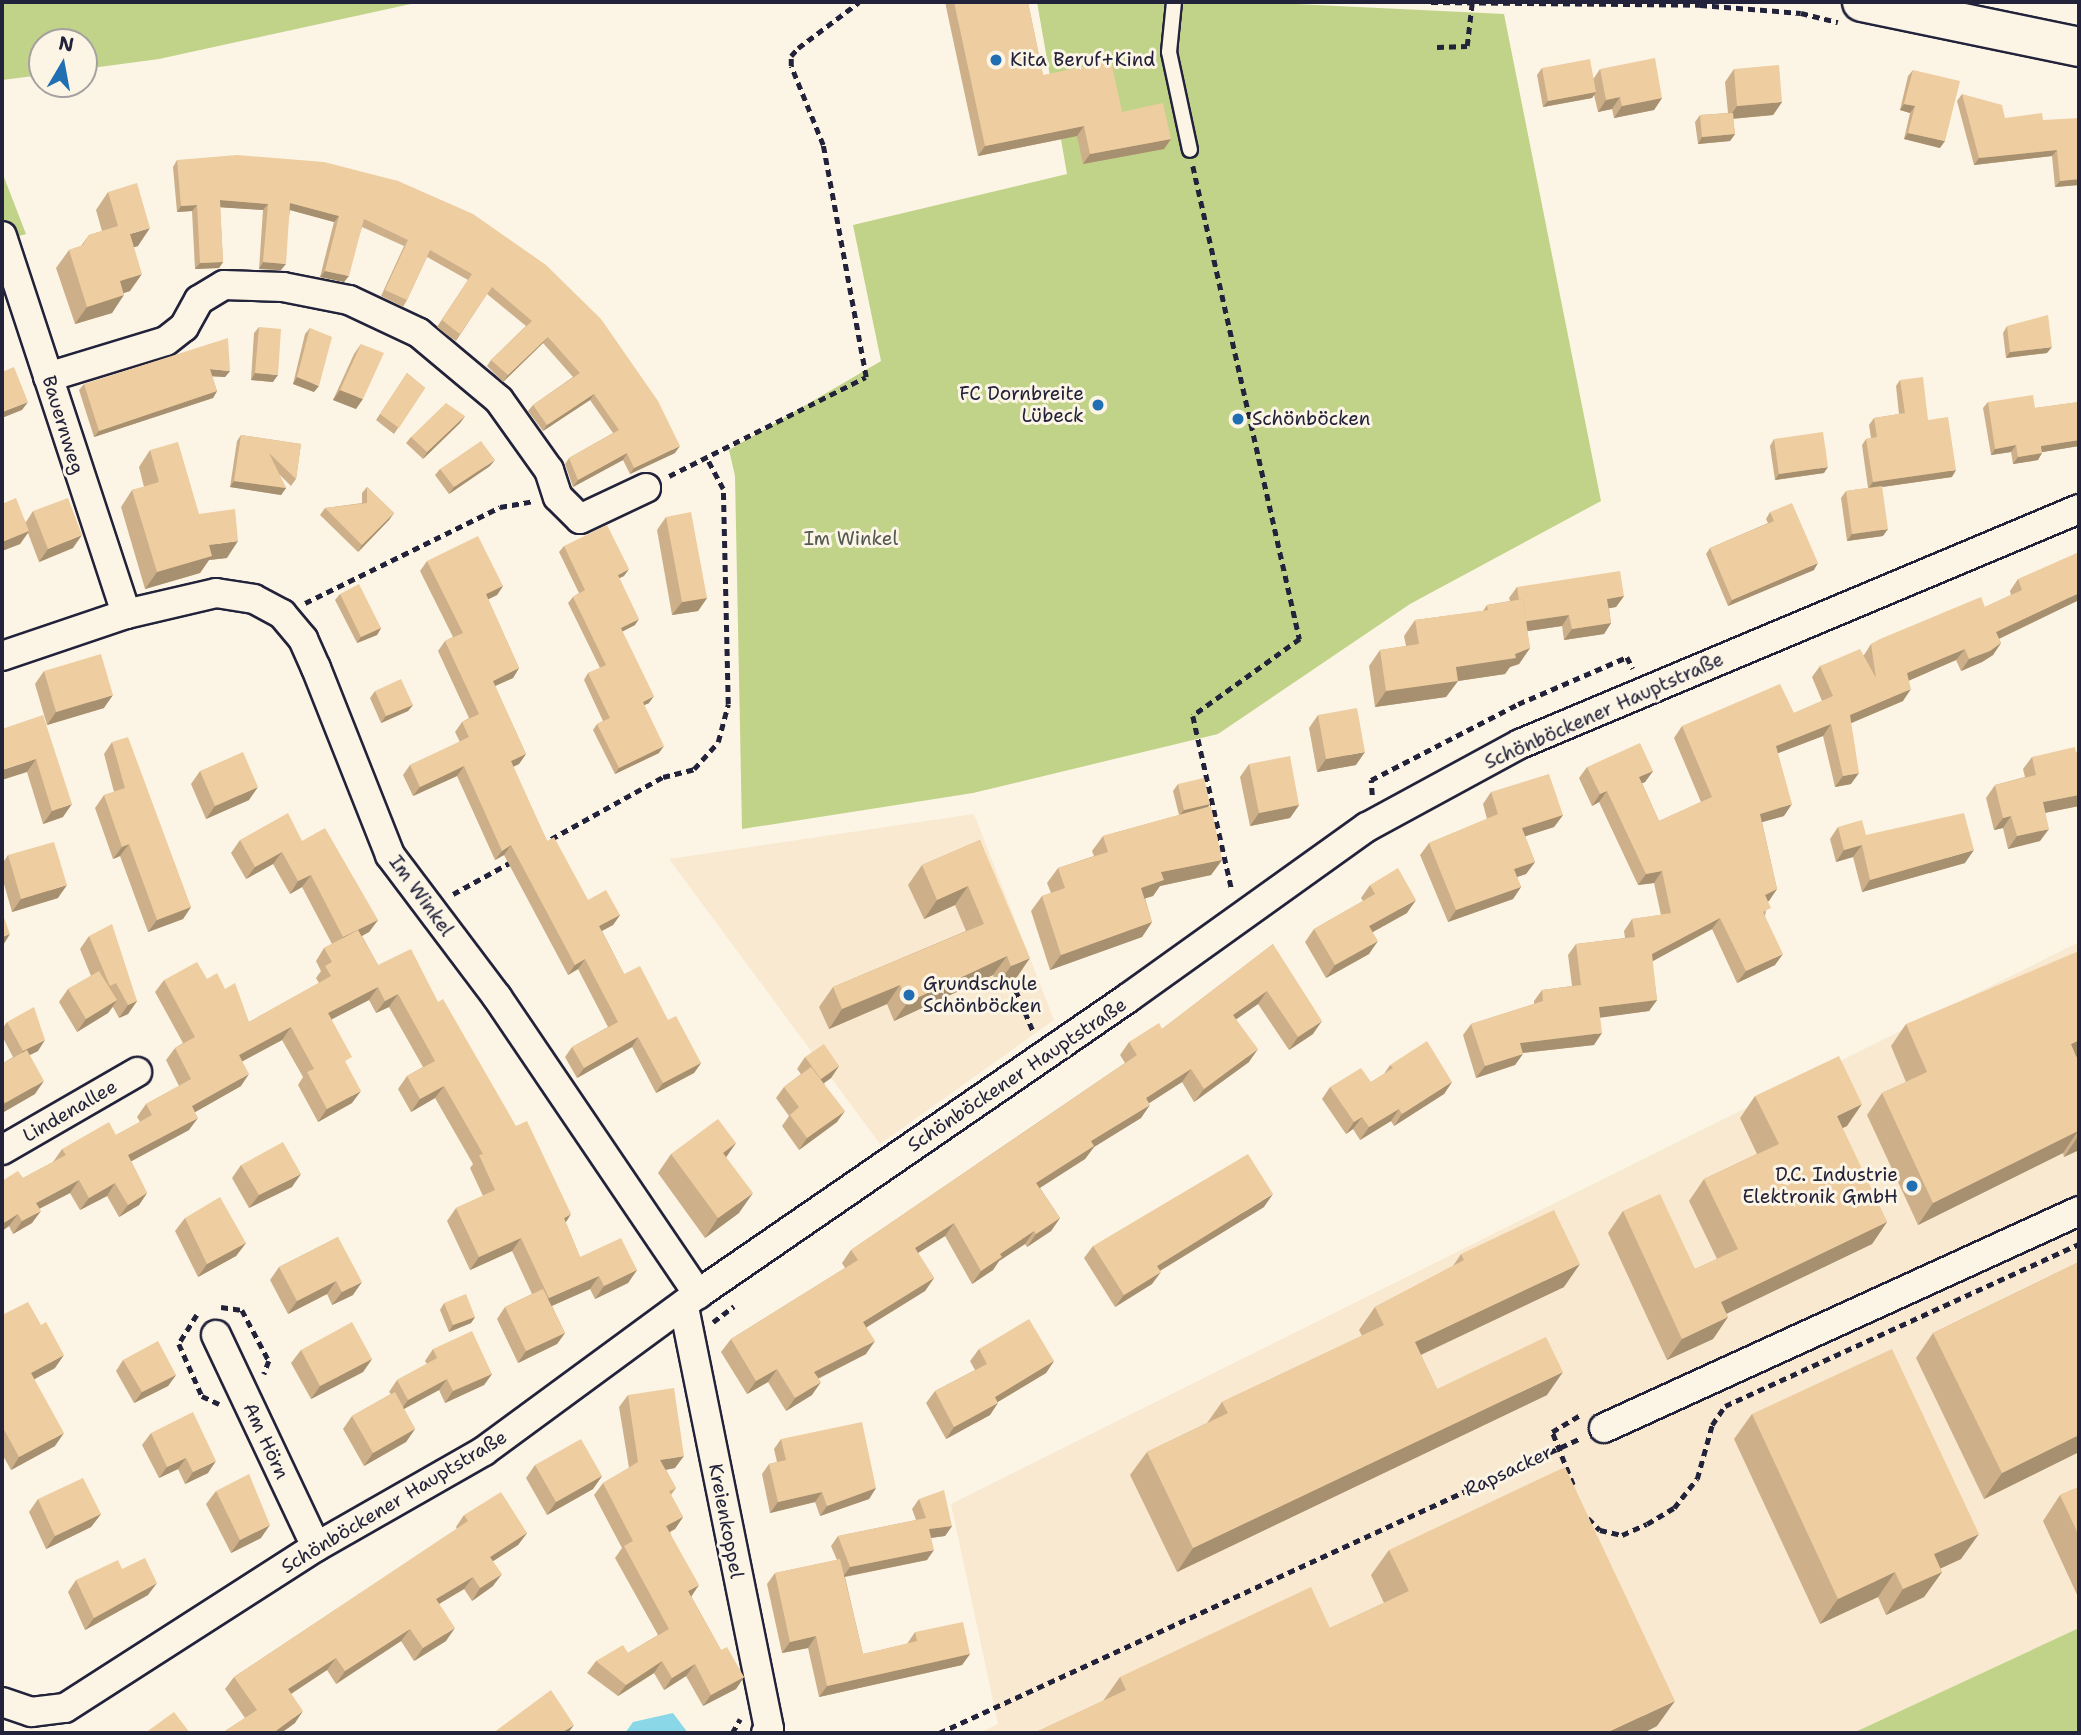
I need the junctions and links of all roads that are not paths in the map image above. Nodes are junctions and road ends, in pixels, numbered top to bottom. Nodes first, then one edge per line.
1 (1174, 2) edge
2 (1856, 13) edge
3 (2079, 47) edge
4 (1189, 150) road end
5 (2, 236) edge
6 (48, 377) junction
7 (646, 488) road end
8 (2079, 509) edge
9 (126, 614) junction
10 (2, 656) edge
11 (137, 1072) dead end
12 (2, 1150) edge
13 (2079, 1211) edge
14 (691, 1301) junction
15 (216, 1335) dead end
16 (1604, 1428) road end
17 (316, 1547) junction
18 (2, 1702) edge
19 (766, 1733) edge

1 - 4 lane
2 - 3 main road
5 - 6 street, Bauernweg
6 - 7 street
6 - 9 street, Bauernweg
8 - 14 street, Schönböckener Hauptstraße
9 - 10 street, Im Winkel
9 - 14 street, Im Winkel
11 - 12 street, Lindenallee
13 - 16 street
14 - 17 street, Schönböckener Hauptstraße
14 - 19 street, Kreienkoppel
15 - 17 street, Am Hörn
17 - 18 street, Schönböckener Hauptstraße

